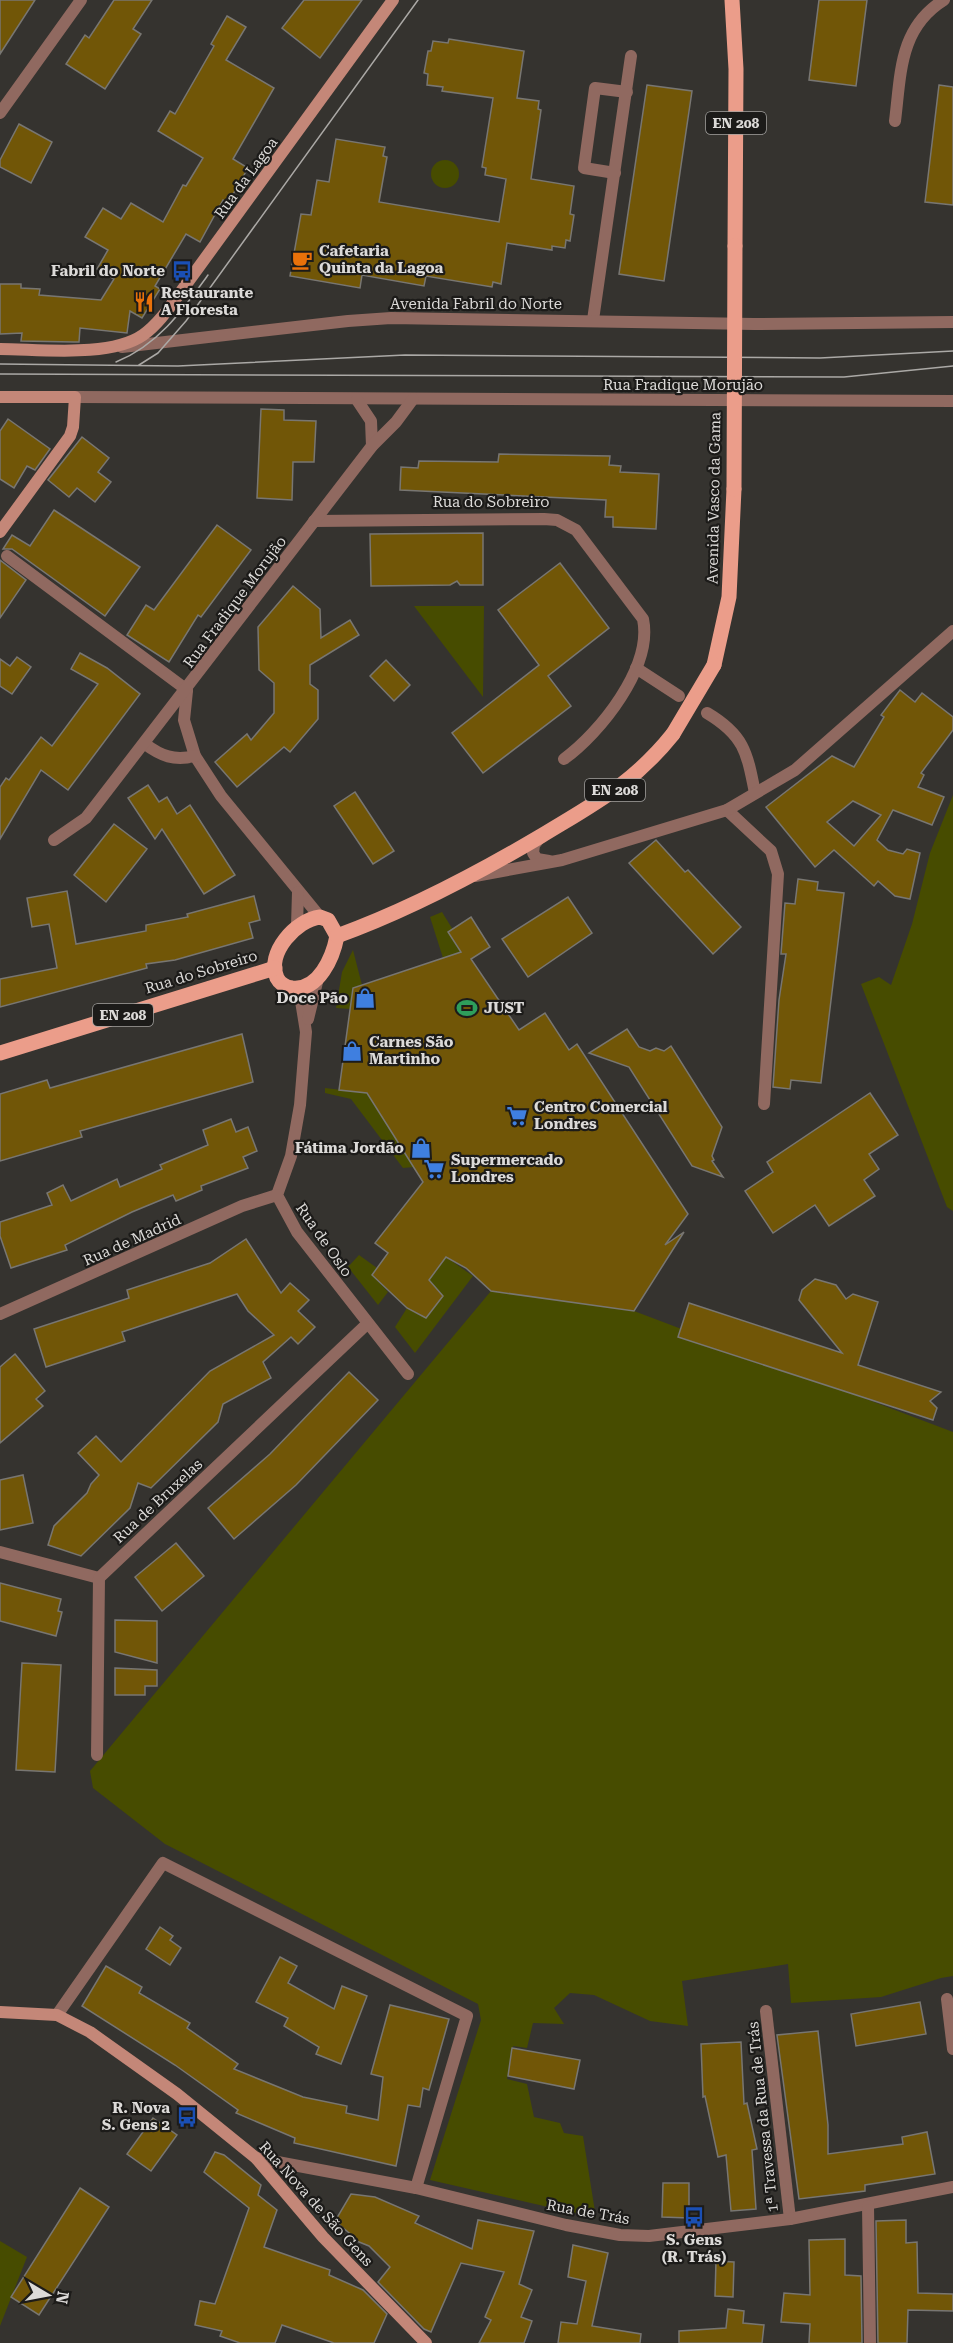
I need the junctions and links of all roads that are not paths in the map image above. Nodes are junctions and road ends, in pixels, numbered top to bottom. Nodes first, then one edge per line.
1 (81, 0) edge
2 (393, 0) edge
3 (732, 0) edge
4 (944, 0) edge
5 (631, 56) dead end
6 (627, 92) junction
7 (0, 113) edge
8 (895, 120) dead end
9 (615, 173) junction
10 (593, 320) junction
11 (953, 322) edge
12 (103, 348) junction
13 (0, 349) edge
14 (0, 397) edge
15 (75, 397) junction
16 (413, 399) junction
17 (357, 400) junction
18 (953, 401) edge
19 (372, 446) junction
20 (314, 521) junction
21 (0, 532) edge
22 (7, 556) dead end
23 (953, 631) edge
24 (636, 669) junction
25 (187, 690) junction
26 (679, 696) dead end
27 (707, 712) dead end
28 (145, 744) junction
29 (195, 756) junction
30 (564, 759) dead end
31 (755, 793) junction
32 (727, 810) junction
33 (546, 833) junction
34 (54, 840) dead end
35 (562, 860) junction
36 (472, 877) junction
37 (298, 892) junction
38 (320, 916) junction
39 (297, 926) junction
40 (337, 936) junction
41 (275, 968) junction
42 (318, 977) junction
43 (287, 987) junction
44 (306, 1032) junction
45 (0, 1053) edge
46 (764, 1104) dead end
47 (277, 1196) junction
48 (0, 1314) edge
49 (367, 1324) junction
50 (408, 1374) dead end
51 (0, 1552) edge
52 (99, 1578) junction
53 (97, 1755) dead end
54 (947, 1999) dead end
55 (766, 2011) dead end
56 (0, 2012) edge
57 (57, 2015) junction
58 (953, 2049) edge
59 (256, 2158) junction
60 (953, 2187) edge
61 (416, 2188) junction
62 (868, 2206) junction
63 (789, 2219) junction
64 (426, 2343) edge
65 (870, 2343) edge

1 - 7 street
2 - 12 street, Rua da Lagoa
3 - 33 main road, Avenida Vasco da Gama / EN 208, bridge
4 - 8 street
5 - 6 street
6 - 9 street
6 - 9 street
9 - 10 street
10 - 11 street, Avenida Fabril do Norte
10 - 12 street, Avenida Fabril do Norte
12 - 13 street, Avenida Fabril do Norte
14 - 15 street
15 - 17 street
15 - 21 street
16 - 17 street, Rua Fradique Morujão
16 - 18 street, Rua Fradique Morujão
16 - 19 street, Rua Fradique Morujão
17 - 19 street
19 - 20 street, Rua Fradique Morujão
20 - 24 street, Rua do Sobreiro
20 - 25 street, Rua Fradique Morujão
22 - 25 street, Rua Fradique Morujão
23 - 31 street
24 - 26 street
24 - 30 street, Rua do Sobreiro
25 - 28 street, Rua Fradique Morujão
25 - 29 street, Rua Fradique Morujão
27 - 31 street
28 - 29 street
28 - 34 street, Rua Fradique Morujão
29 - 37 street, Rua Fradique Morujão
31 - 32 street
32 - 35 street
32 - 46 street
33 - 35 street
33 - 36 main road, Avenida Vasco da Gama / EN 208
35 - 36 street
36 - 40 main road, EN 208
37 - 38 street, Rua Fradique Morujão
37 - 39 street
38 - 39 main road
38 - 40 main road
39 - 41 main road
40 - 42 main road
41 - 43 main road
41 - 45 main road, Rua do Sobreiro / EN 208
42 - 43 main road
42 - 44 street, Rua de Oslo
43 - 44 street, Rua de Oslo
44 - 47 street, Rua de Oslo
47 - 48 street, Rua de Madrid
47 - 49 street, Rua de Oslo
49 - 50 street, Rua de Oslo
49 - 52 street, Rua de Bruxelas
51 - 52 street
52 - 53 street
54 - 58 street
55 - 63 street, 1ª Travessa da Rua de Trás
56 - 57 street
57 - 59 street, Rua Nova de São Gens
57 - 61 street
59 - 61 street, Rua de Trás
59 - 64 street, Rua Nova de São Gens
60 - 62 street, Rua de Trás
61 - 63 street, Rua de Trás
62 - 63 street, Rua de Trás
62 - 65 street

